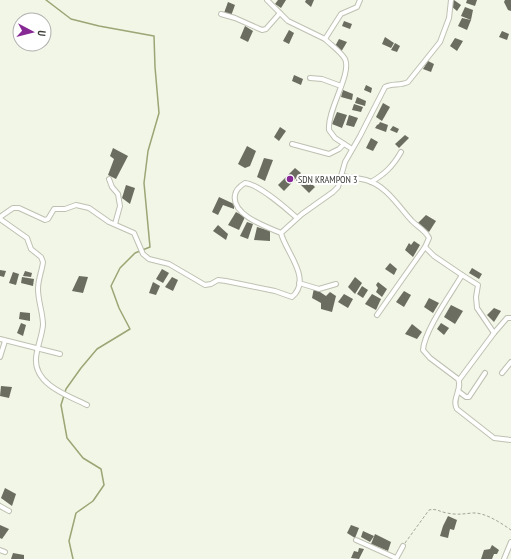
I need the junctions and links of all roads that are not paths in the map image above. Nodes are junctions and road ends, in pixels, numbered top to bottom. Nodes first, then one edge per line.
1 (267, 0) edge
2 (360, 0) edge
3 (451, 0) edge
4 (280, 13) junction
5 (221, 14) dead end
6 (325, 39) junction
7 (310, 78) dead end
8 (341, 86) junction
9 (292, 144) dead end
10 (344, 144) junction
11 (352, 149) junction
12 (401, 152) dead end
13 (341, 176) junction
14 (109, 179) dead end
15 (371, 182) junction
16 (0, 218) edge
17 (297, 218) junction
18 (115, 224) junction
19 (281, 233) junction
20 (425, 248) junction
21 (462, 275) junction
22 (299, 283) junction
23 (336, 284) dead end
24 (377, 315) dead end
25 (511, 318) edge
26 (494, 333) junction
27 (0, 339) edge
28 (5, 341) junction
29 (38, 349) junction
30 (60, 354) dead end
31 (0, 357) edge
32 (511, 362) edge
33 (485, 372) dead end
34 (502, 372) dead end
35 (459, 380) junction
36 (458, 391) junction
37 (87, 405) dead end
38 (511, 440) edge
39 (0, 506) edge
40 (10, 511) dead end
41 (356, 540) dead end
42 (511, 542) edge
43 (403, 546) road end
44 (0, 550) edge
45 (5, 552) dead end
46 (396, 558) edge
47 (504, 559) edge

1 - 4 street
2 - 6 street
3 - 11 street
4 - 5 street
4 - 6 street
6 - 8 street
7 - 8 street
8 - 10 street
9 - 10 street
10 - 11 street
11 - 13 street
12 - 15 street
13 - 15 street
13 - 17 street
14 - 18 street
15 - 20 street
16 - 18 street
16 - 29 street
17 - 19 street
17 - 19 street
18 - 22 street
19 - 22 street
20 - 21 street
20 - 24 street
21 - 26 street
21 - 35 street
22 - 23 street
25 - 26 street
26 - 35 street
27 - 28 street
28 - 29 street
28 - 31 street
29 - 30 street
29 - 37 street
32 - 34 street
33 - 36 street
35 - 36 street
36 - 38 street
39 - 40 street
41 - 46 street
42 - 47 street
43 - 46 street
44 - 45 street

